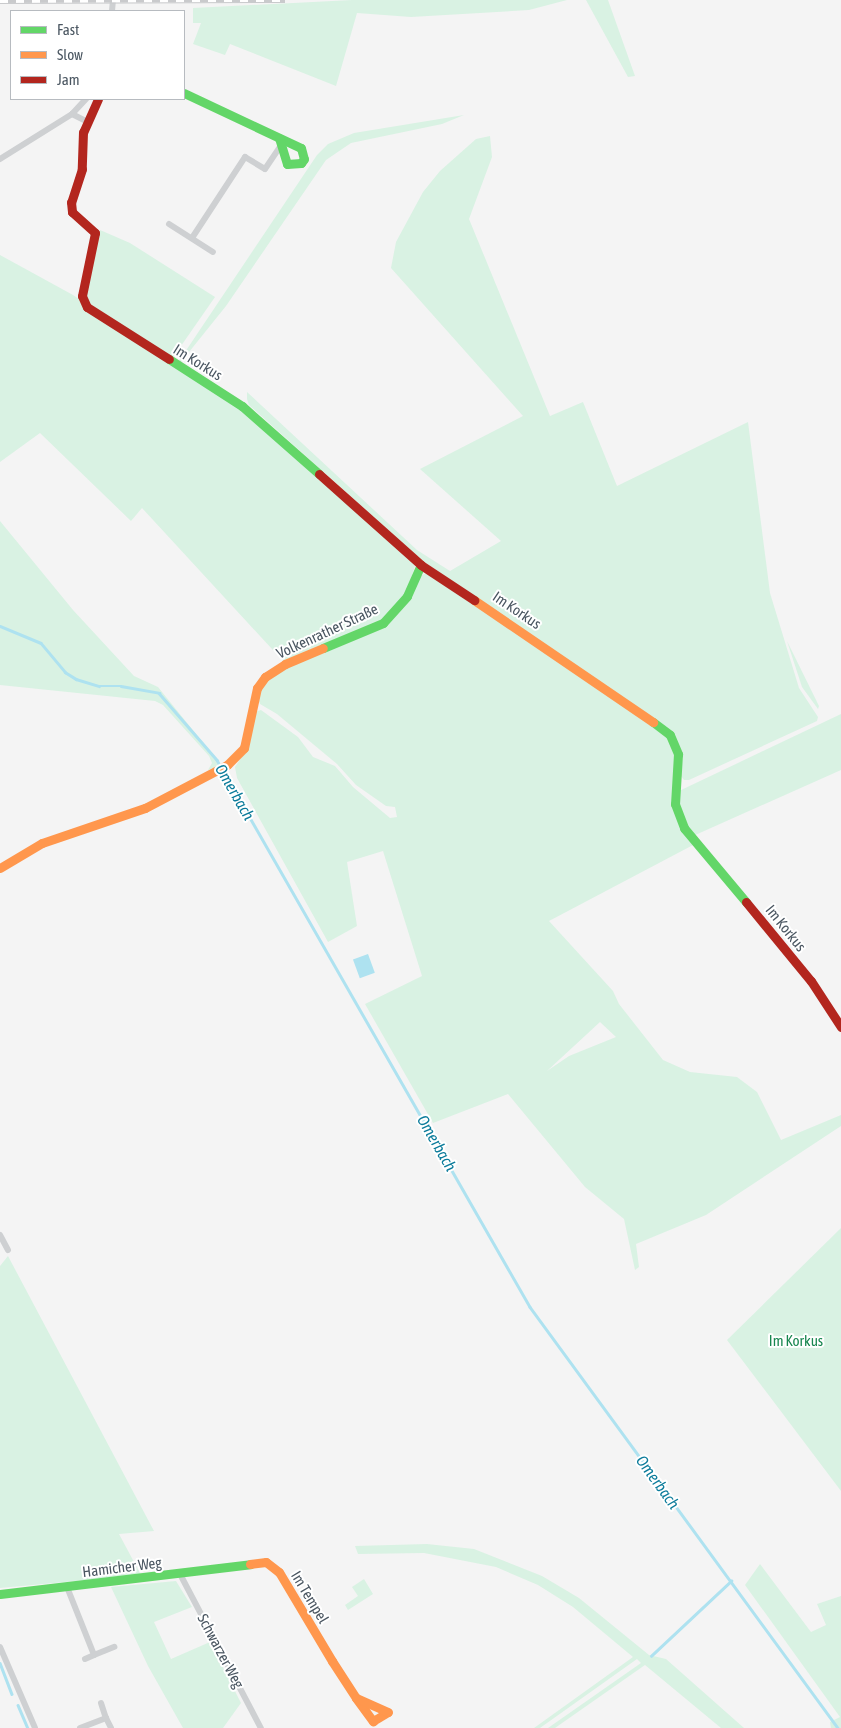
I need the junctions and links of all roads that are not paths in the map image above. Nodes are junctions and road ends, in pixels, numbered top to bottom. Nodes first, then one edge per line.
1 (185, 94) edge
2 (85, 100) edge
3 (98, 100) edge
4 (72, 114) junction
5 (88, 122) junction
6 (280, 142) joint
7 (0, 159) edge
8 (169, 224) dead end
9 (192, 238) junction
10 (213, 252) dead end
11 (421, 565) junction
12 (0, 868) edge
13 (841, 1027) edge
14 (0, 1235) edge
15 (0, 1247) edge
16 (180, 1574) junction
17 (67, 1587) junction
18 (0, 1594) edge
19 (0, 1647) edge
20 (114, 1647) dead end
21 (94, 1655) junction
22 (85, 1658) dead end
23 (356, 1698) dead end
24 (101, 1703) dead end
25 (106, 1718) junction
26 (35, 1728) edge
27 (80, 1728) edge
28 (111, 1728) edge
29 (261, 1728) edge

1 - 6 street
2 - 4 street
3 - 5 street
4 - 5 street
4 - 7 street
5 - 11 street, Im Korkus
6 - 9 street
8 - 9 street
9 - 10 street
11 - 12 street, Volkenrather Straße
11 - 13 street, Im Korkus
14 - 15 street
16 - 17 street, Hamicher Weg
16 - 23 street, Im Tempel
16 - 29 street, Schwarzer Weg
17 - 18 street, Hamicher Weg
17 - 21 street, Hamicher Weg
19 - 26 street
20 - 21 street
21 - 22 street
24 - 25 street
25 - 27 street
25 - 28 street

